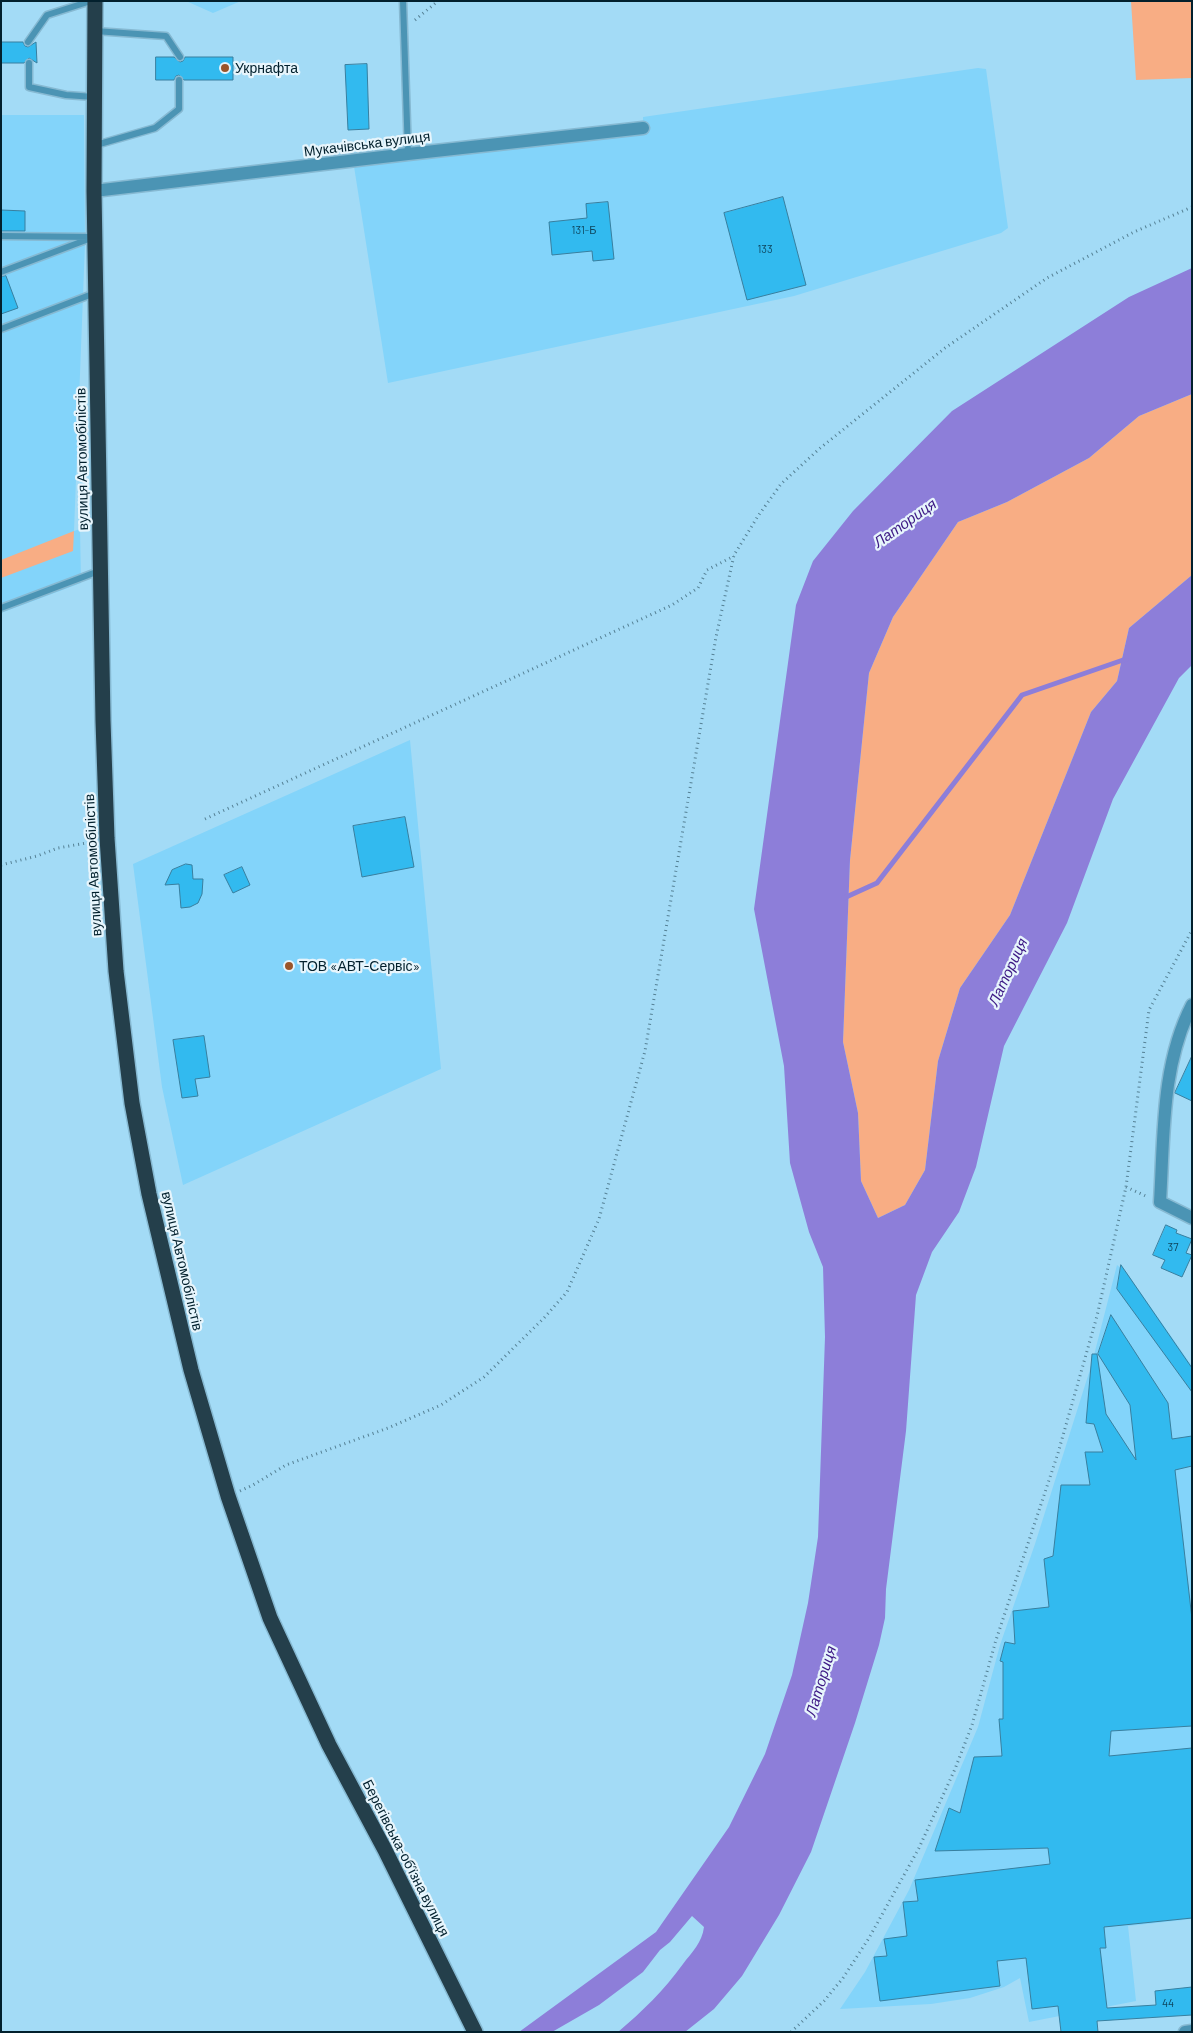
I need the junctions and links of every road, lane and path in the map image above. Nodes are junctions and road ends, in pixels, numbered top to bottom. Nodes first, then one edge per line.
1 (93, 1) edge
2 (403, 1) edge
3 (438, 1) edge
4 (95, 31) junction
5 (404, 35) junction
6 (28, 42) dead end
7 (180, 57) dead end
8 (29, 63) dead end
9 (179, 80) dead end
10 (95, 97) junction
11 (643, 128) dead end
12 (94, 145) junction
13 (408, 154) junction
14 (94, 191) junction
15 (1192, 207) edge
16 (1, 236) edge
17 (95, 237) junction
18 (1, 272) edge
19 (96, 293) junction
20 (1, 329) edge
21 (734, 555) junction
22 (100, 570) junction
23 (1, 608) edge
24 (205, 819) dead end
25 (107, 838) junction
26 (1, 865) edge
27 (1192, 930) edge
28 (1192, 1004) edge
29 (1126, 1187) junction
30 (1160, 1202) junction
31 (1192, 1218) edge
32 (228, 1496) junction
33 (307, 1699) joint
34 (1192, 2031) edge
35 (475, 2032) edge
36 (791, 2032) edge
37 (1185, 2032) edge

1 - 4 highway, вулиця Автомобілістів
1 - 6 lane
2 - 5 lane
3 - 5 path
4 - 7 lane
4 - 10 highway, вулиця Автомобілістів
5 - 13 lane
8 - 10 lane
9 - 12 lane
10 - 12 highway, вулиця Автомобілістів
11 - 13 street, Мукачівська вулиця
12 - 14 highway, вулиця Автомобілістів
13 - 14 street, Мукачівська вулиця
14 - 17 highway, вулиця Автомобілістів
15 - 21 path
16 - 17 lane
17 - 18 lane
17 - 19 highway, вулиця Автомобілістів
19 - 20 lane
19 - 22 highway, вулиця Автомобілістів
21 - 24 path
21 - 32 path
22 - 23 lane
22 - 25 highway, вулиця Автомобілістів
25 - 26 path
25 - 32 highway, вулиця Автомобілістів
27 - 29 path
28 - 30 street
29 - 30 path
29 - 36 path
30 - 31 street
32 - 33 highway, вулиця Автомобілістів
33 - 35 highway, Берегівська-обʼїзна вулиця
34 - 37 street

